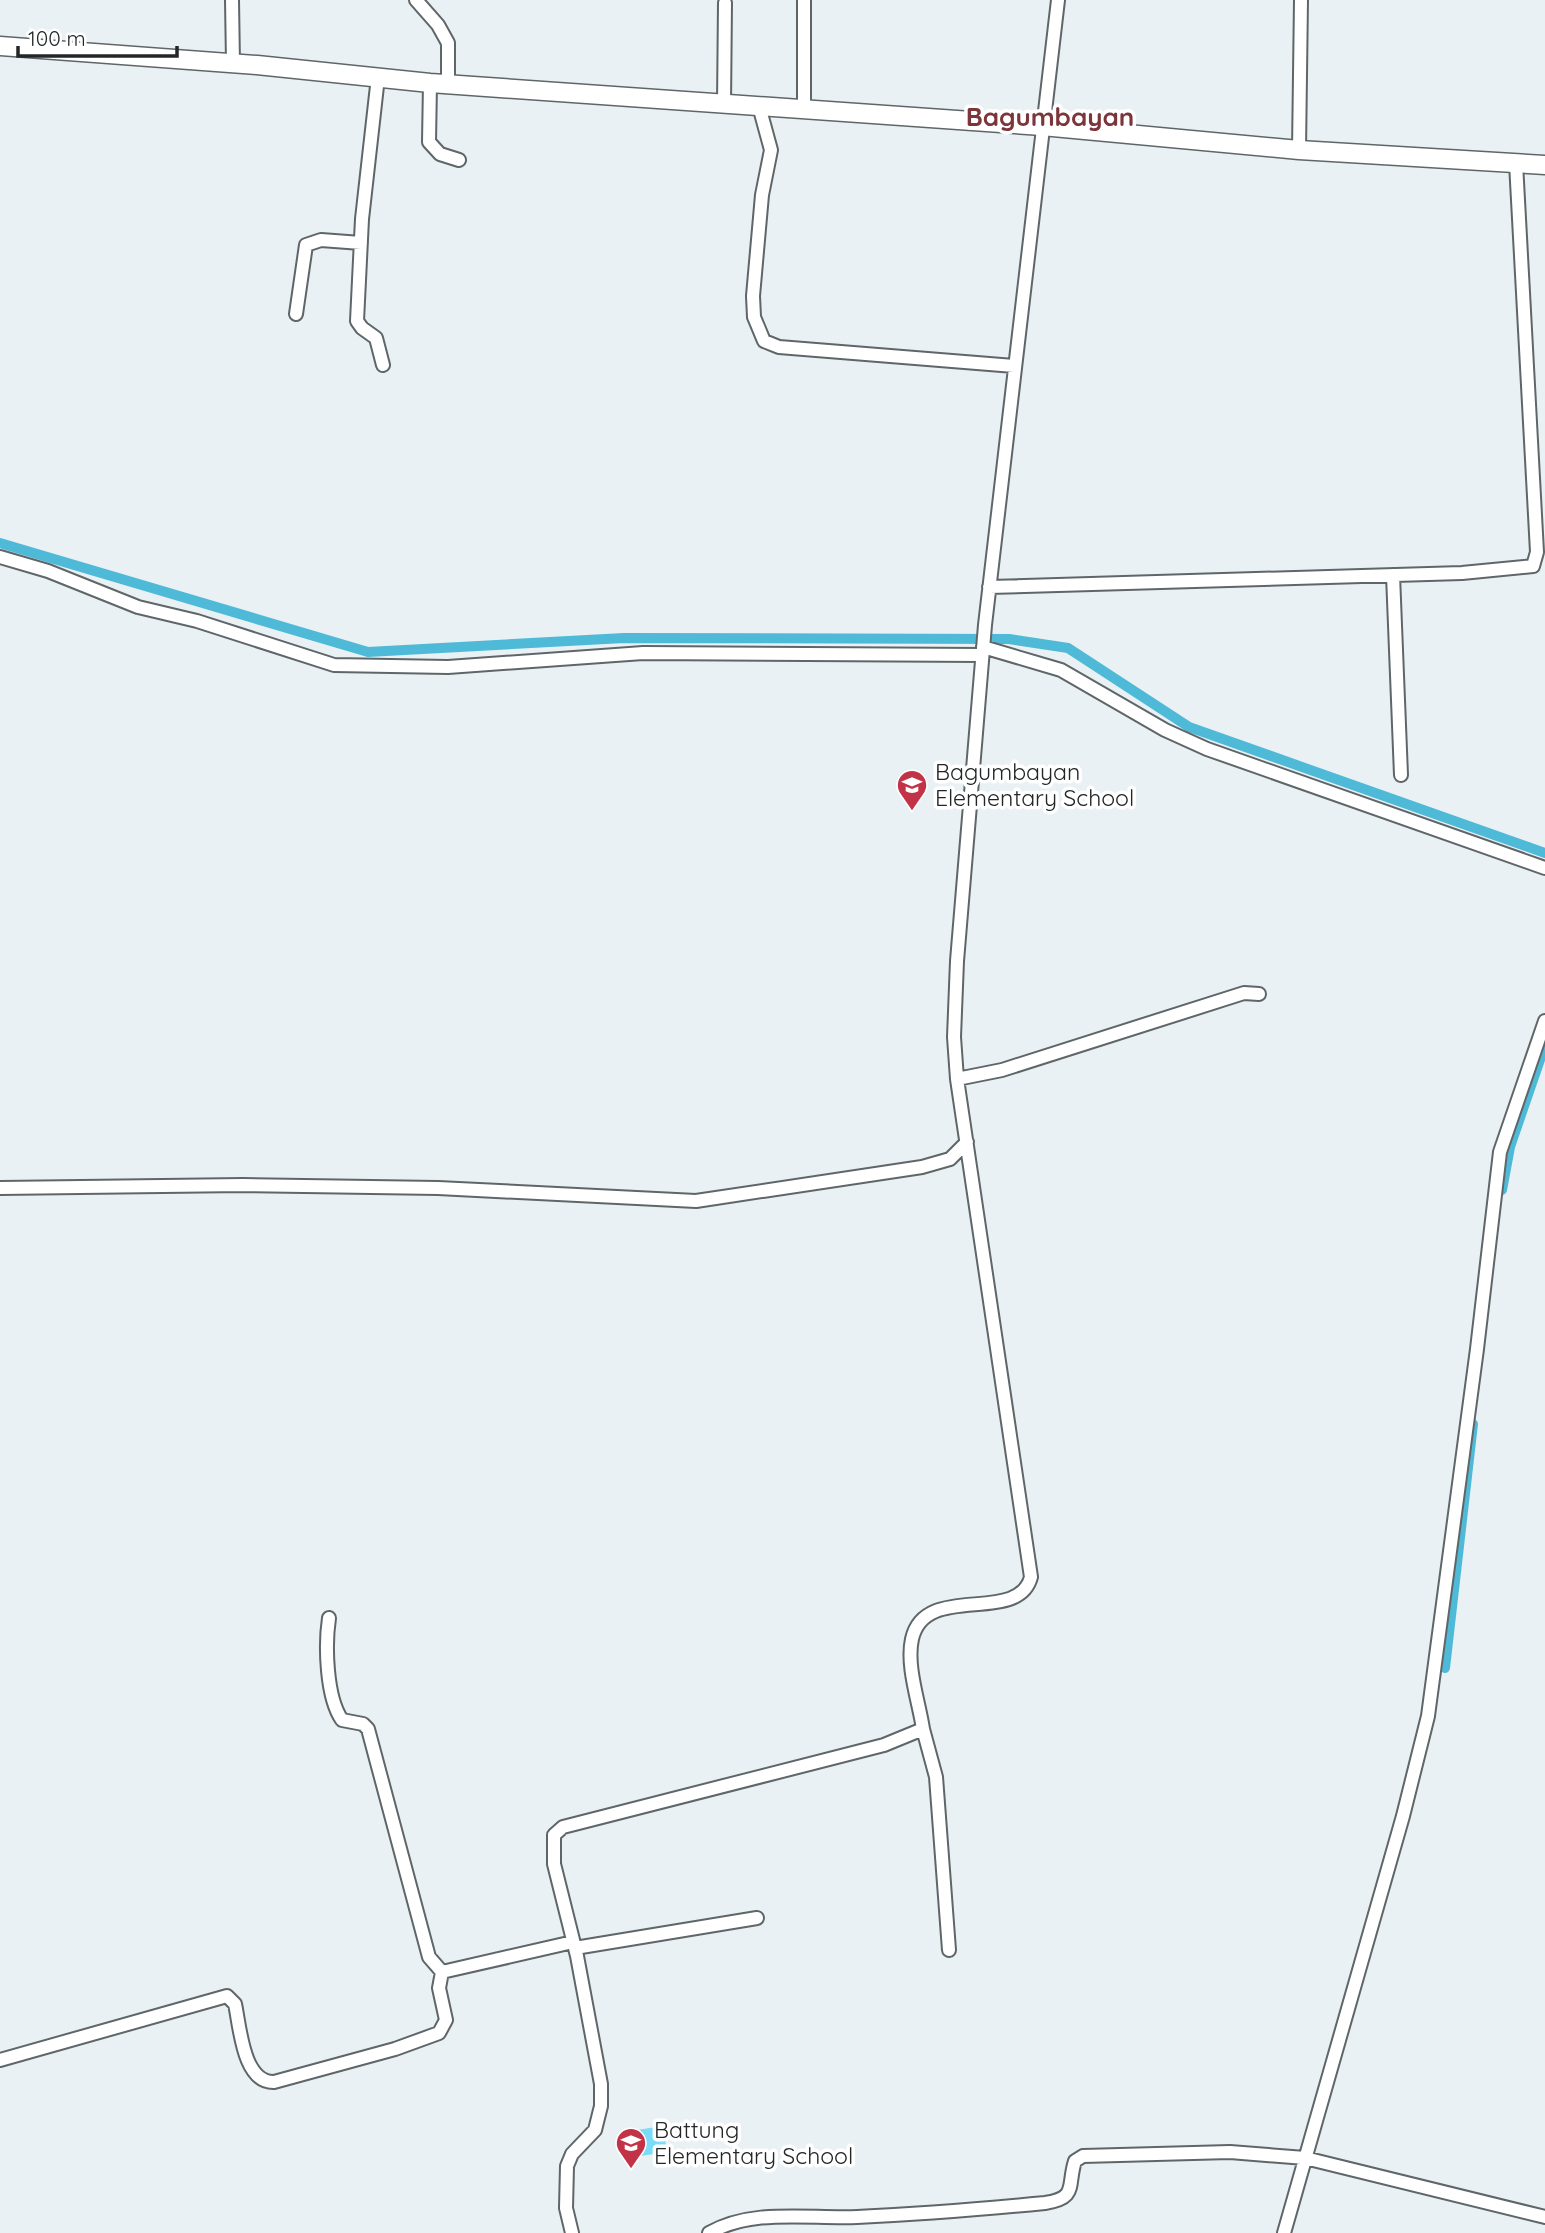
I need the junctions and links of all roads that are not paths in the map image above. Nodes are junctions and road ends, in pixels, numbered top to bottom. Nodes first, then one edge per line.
1 (232, 0) edge
2 (416, 0) edge
3 (804, 0) edge
4 (1058, 0) edge
5 (1300, 0) edge
6 (725, 3) dead end
7 (0, 46) edge
8 (233, 63) junction
9 (378, 77) junction
10 (430, 83) junction
11 (448, 84) junction
12 (724, 104) junction
13 (759, 106) junction
14 (804, 110) junction
15 (1042, 126) junction
16 (1299, 150) junction
17 (459, 160) dead end
18 (1516, 163) junction
19 (1545, 165) edge
20 (361, 243) junction
21 (296, 314) dead end
22 (383, 365) dead end
23 (1014, 366) junction
24 (0, 557) edge
25 (1393, 575) junction
26 (989, 587) junction
27 (983, 648) junction
28 (1401, 775) dead end
29 (1545, 868) edge
30 (1259, 994) dead end
31 (1545, 1021) edge
32 (957, 1079) junction
33 (967, 1142) junction
34 (950, 1159) junction
35 (971, 1166) junction
36 (0, 1188) edge
37 (329, 1618) dead end
38 (923, 1729) junction
39 (757, 1918) dead end
40 (574, 1945) junction
41 (949, 1951) dead end
42 (442, 1972) junction
43 (0, 2060) edge
44 (1305, 2158) junction
45 (1545, 2217) edge
46 (572, 2233) edge
47 (709, 2233) edge
48 (1284, 2233) edge

1 - 8 street
2 - 11 street
3 - 14 street
4 - 15 street
5 - 16 street
6 - 12 street
7 - 8 main road
8 - 9 main road
9 - 10 main road
9 - 20 street
10 - 11 main road
10 - 17 street
11 - 12 main road
12 - 13 main road
13 - 14 main road
13 - 23 street
14 - 15 main road
15 - 16 main road
15 - 23 street
16 - 18 main road
18 - 19 main road
18 - 25 street
20 - 21 street
20 - 22 street
23 - 26 street
24 - 27 street
25 - 26 street
25 - 28 street
26 - 27 street
27 - 29 street
27 - 32 street
30 - 32 street
31 - 44 street
32 - 33 street
33 - 34 street
33 - 35 street
34 - 35 street
34 - 36 street
35 - 38 street
37 - 42 street
38 - 40 street
38 - 41 street
39 - 40 street
40 - 42 street
40 - 46 street
42 - 43 street
44 - 45 street
44 - 47 street
44 - 48 street

